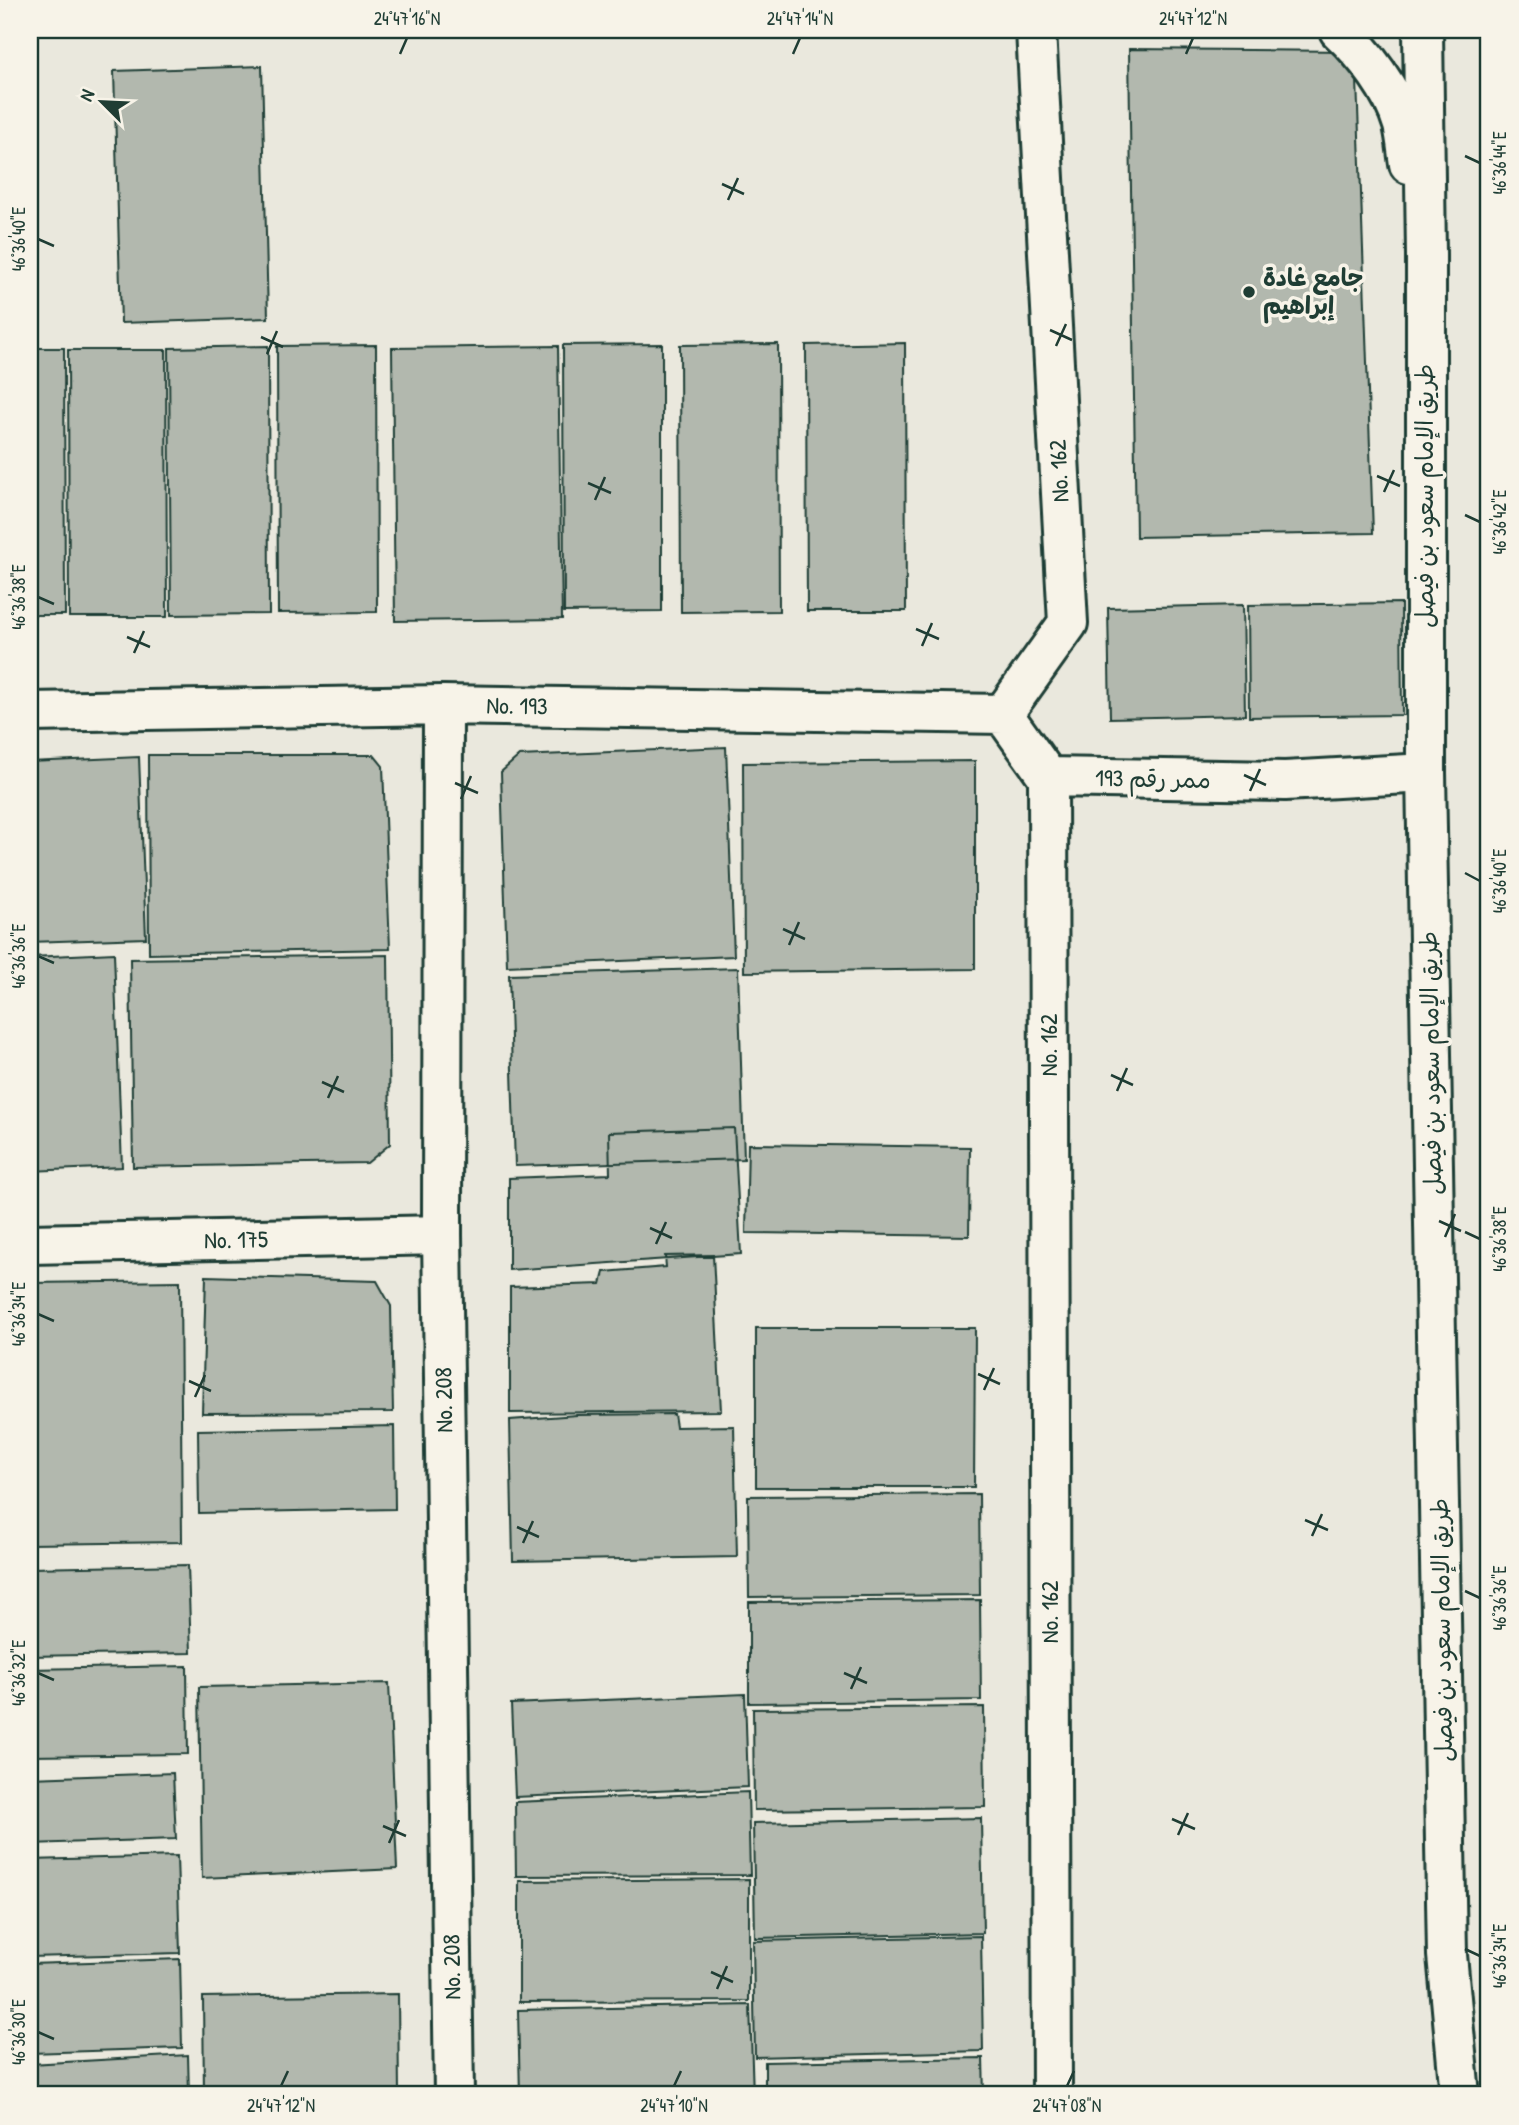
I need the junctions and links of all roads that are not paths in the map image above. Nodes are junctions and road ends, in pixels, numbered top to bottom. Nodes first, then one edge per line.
1 (1036, 30) edge
2 (1339, 30) edge
3 (1423, 30) edge
4 (1426, 256) junction
5 (443, 705) junction
6 (30, 712) edge
7 (1003, 714) junction
8 (1426, 773) junction
9 (1048, 777) junction
10 (442, 1235) junction
11 (30, 1244) edge
12 (454, 2095) edge
13 (1052, 2095) edge
14 (1460, 2095) edge

1 - 7 street, No. 162
2 - 4 street
3 - 4 street, طريق الإمام سعود بن فيصل
4 - 8 street, طريق الإمام سعود بن فيصل
5 - 6 street, No. 193
5 - 7 street, No. 193
5 - 10 street, No. 208
7 - 9 street
8 - 9 street, ممر رقم 193
8 - 14 street, طريق الإمام سعود بن فيصل
9 - 13 street, No. 162
10 - 11 street, No. 175
10 - 12 street, No. 208

